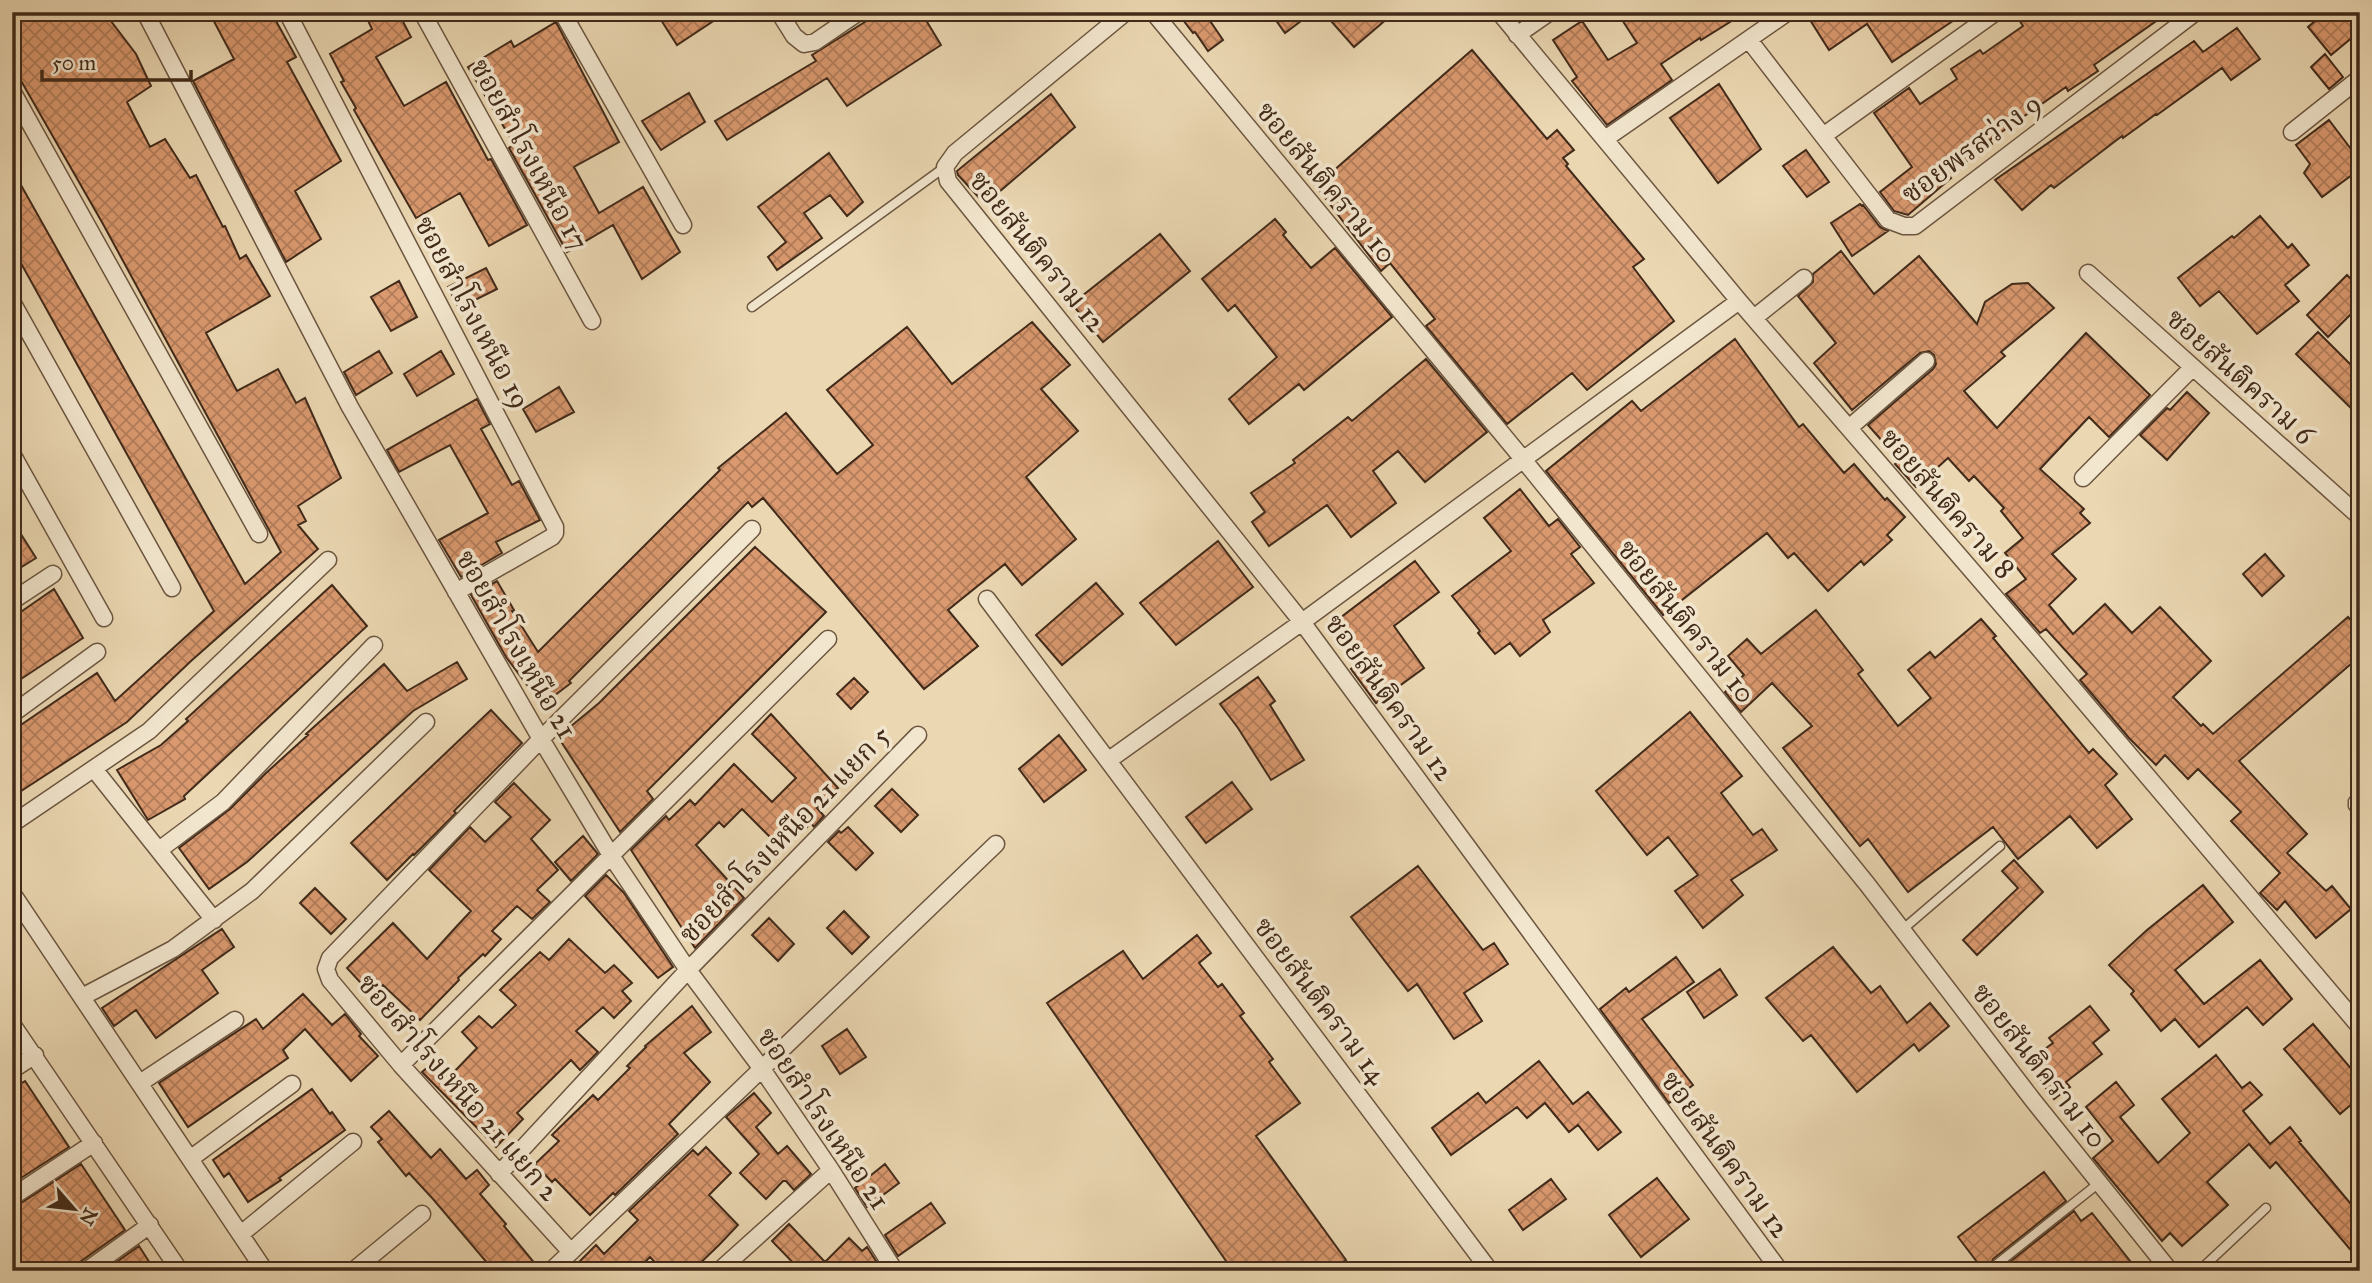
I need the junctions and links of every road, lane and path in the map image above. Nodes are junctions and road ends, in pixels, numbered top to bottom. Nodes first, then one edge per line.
1 (145, 12) edge
2 (287, 12) edge
3 (422, 12) edge
4 (562, 12) edge
5 (779, 12) edge
6 (859, 12) edge
7 (1126, 12) edge
8 (1153, 12) edge
9 (1499, 12) edge
10 (1550, 12) edge
11 (1788, 12) edge
12 (1996, 12) edge
13 (2196, 12) edge
14 (1517, 35) junction
15 (1749, 40) junction
16 (2360, 78) edge
17 (12, 91) edge
18 (2292, 132) dead end
19 (1823, 136) junction
20 (1605, 139) junction
21 (945, 167) junction
22 (683, 225) dead end
23 (2088, 274) dead end
24 (1804, 278) dead end
25 (1739, 301) junction
26 (12, 302) edge
27 (752, 307) dead end
28 (1754, 318) junction
29 (592, 321) dead end
30 (1926, 361) dead end
31 (2193, 368) junction
32 (1849, 428) junction
33 (12, 454) edge
34 (1522, 458) junction
35 (2083, 478) dead end
36 (2360, 517) edge
37 (752, 529) dead end
38 (259, 534) dead end
39 (328, 560) dead end
40 (53, 574) dead end
41 (172, 588) dead end
42 (456, 592) junction
43 (987, 599) dead end
44 (12, 601) edge
45 (104, 618) dead end
46 (1302, 622) junction
47 (828, 639) dead end
48 (374, 645) dead end
49 (97, 652) dead end
50 (12, 713) edge
51 (426, 722) dead end
52 (918, 736) dead end
53 (541, 739) junction
54 (1109, 760) junction
55 (94, 769) junction
56 (2360, 793) edge
57 (2360, 815) edge
58 (12, 824) edge
59 (996, 844) dead end
60 (2000, 846) dead end
61 (159, 850) junction
62 (612, 857) junction
63 (12, 893) edge
64 (214, 920) junction
65 (1902, 930) junction
66 (688, 970) junction
67 (82, 997) junction
68 (235, 1020) dead end
69 (12, 1024) edge
70 (2360, 1027) edge
71 (35, 1055) junction
72 (401, 1065) junction
73 (762, 1069) junction
74 (12, 1070) edge
75 (140, 1083) junction
76 (292, 1084) dead end
77 (353, 1142) dead end
78 (94, 1143) junction
79 (190, 1159) junction
80 (831, 1170) junction
81 (499, 1174) junction
82 (2099, 1182) junction
83 (12, 1197) edge
84 (2266, 1208) dead end
85 (422, 1214) dead end
86 (150, 1225) junction
87 (240, 1234) junction
88 (571, 1252) junction
89 (1997, 1265) dead end
90 (887, 1268) edge
91 (86, 1271) edge
92 (180, 1271) edge
93 (265, 1271) edge
94 (353, 1271) edge
95 (551, 1271) edge
96 (719, 1271) edge
97 (1490, 1271) edge
98 (1780, 1271) edge
99 (2170, 1271) edge
100 (2199, 1271) edge

1 - 42 street, ซอยสำโรงเหนือ 21
2 - 42 street, ซอยสำโรงเหนือ 19
3 - 29 street, ซอยสำโรงเหนือ 17
4 - 22 street
5 - 6 street
7 - 21 street
8 - 34 street, ซอยสันติคราม 10
9 - 14 street, ซอยสันติคราม 8
10 - 14 street
11 - 15 street
12 - 19 street
13 - 19 street, ซอยพรสว่าง 9
14 - 20 street, ซอยสันติคราม 8
15 - 19 street, ซอยพรสว่าง 9
15 - 20 street
16 - 18 street
17 - 38 street
20 - 25 street, ซอยสันติคราม 8
21 - 27 lane
21 - 46 street, ซอยสันติคราม 12
23 - 31 street, ซอยสันติคราม 6
24 - 28 street
25 - 28 street, ซอยสันติคราม 8
25 - 34 street
26 - 41 street
28 - 32 street, ซอยสันติคราม 8
30 - 32 street
31 - 35 street
31 - 36 street, ซอยสันติคราม 6
32 - 70 street, ซอยสันติคราม 8
33 - 45 street
34 - 46 street
34 - 65 street, ซอยสันติคราม 10
37 - 53 street, ซอยสำโรงเหนือ 21 แยก 2
39 - 55 street
40 - 44 street
42 - 53 street, ซอยสำโรงเหนือ 21
43 - 54 street, ซอยสันติคราม 14
46 - 54 street
46 - 98 street, ซอยสันติคราม 12
47 - 62 street
48 - 61 street
49 - 50 street
51 - 64 street
52 - 66 street, ซอยสำโรงเหนือ 21 แยก 5
53 - 62 street, ซอยสำโรงเหนือ 21
53 - 72 street, ซอยสำโรงเหนือ 21 แยก 2
54 - 97 street, ซอยสันติคราม 14
55 - 58 street
55 - 61 street
56 - 57 lane
59 - 73 street
60 - 65 lane
61 - 64 street
62 - 66 street, ซอยสำโรงเหนือ 21
62 - 72 street
63 - 67 street
64 - 67 street
65 - 82 street, ซอยสันติคราม 10
66 - 73 street, ซอยสำโรงเหนือ 21
66 - 81 street, ซอยสำโรงเหนือ 21 แยก 5
67 - 75 street
68 - 75 street
69 - 71 street
71 - 74 street
71 - 78 street
72 - 81 street, ซอยสำโรงเหนือ 21 แยก 2
73 - 80 street, ซอยสำโรงเหนือ 21
73 - 88 street
75 - 79 street
76 - 79 street
77 - 87 street
78 - 83 street
78 - 86 street
79 - 87 street
80 - 90 street, ซอยสำโรงเหนือ 21
80 - 96 street
81 - 88 street, ซอยสำโรงเหนือ 21 แยก 2
82 - 89 lane
82 - 99 street, ซอยสันติคราม 10
84 - 100 lane
85 - 94 street
86 - 91 street
86 - 92 street
87 - 93 street
88 - 95 street

